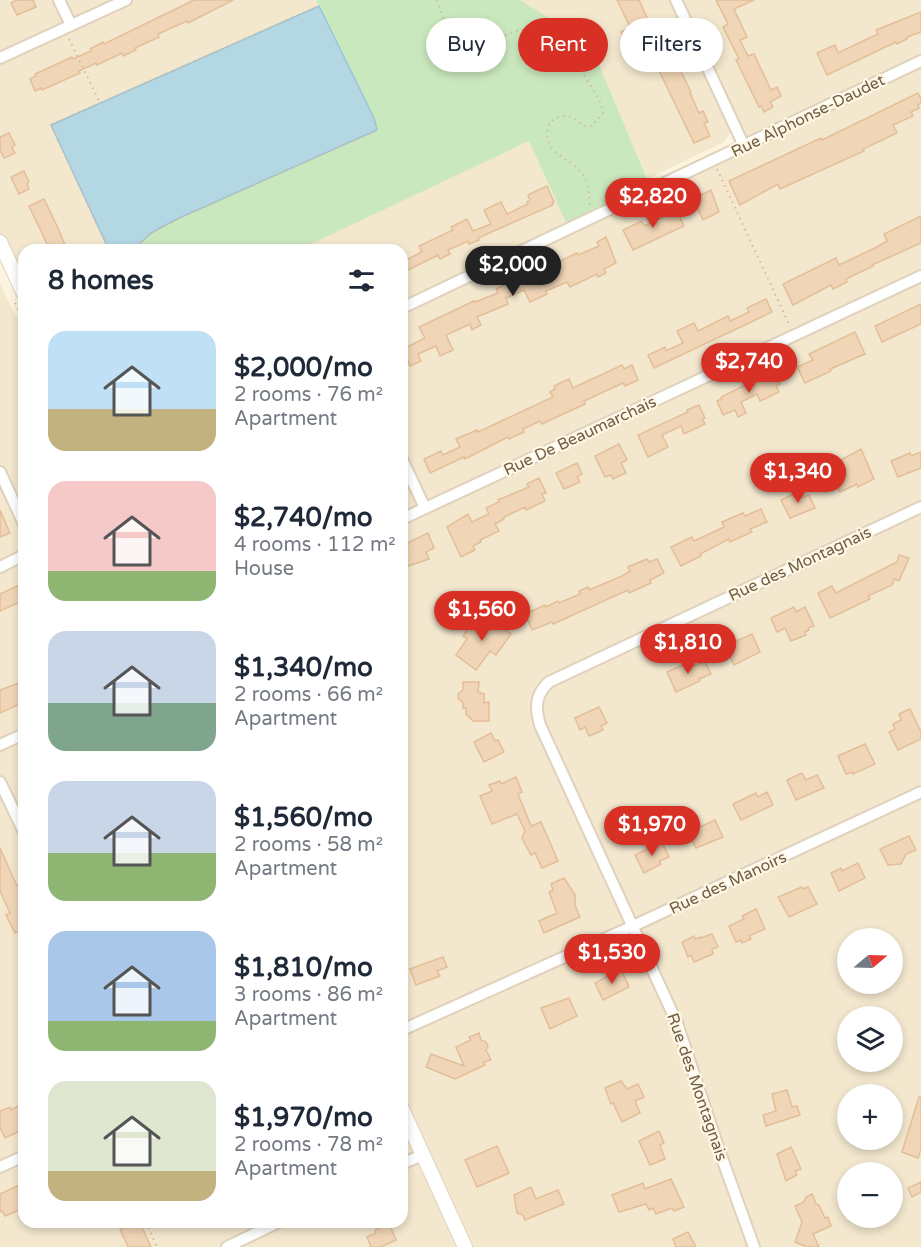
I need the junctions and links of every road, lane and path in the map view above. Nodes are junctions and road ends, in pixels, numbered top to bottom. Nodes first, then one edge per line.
1 (60, 0) edge
2 (126, 0) edge
3 (437, 0) edge
4 (676, 0) edge
5 (319, 6) dead end
6 (71, 25) junction
7 (69, 39) dead end
8 (0, 58) edge
9 (921, 61) edge
10 (100, 103) junction
11 (377, 130) dead end
12 (744, 146) junction
13 (713, 161) junction
14 (591, 218) junction
15 (0, 242) edge
16 (106, 244) edge
17 (139, 244) edge
18 (921, 276) edge
19 (18, 281) edge
20 (408, 305) edge
21 (794, 335) junction
22 (0, 472) edge
23 (408, 472) edge
24 (921, 507) edge
25 (425, 508) junction
26 (18, 511) edge
27 (408, 516) edge
28 (18, 558) edge
29 (0, 567) edge
30 (18, 737) edge
31 (0, 745) edge
32 (0, 782) edge
33 (921, 792) edge
34 (18, 820) edge
35 (632, 927) junction
36 (408, 1027) edge
37 (408, 1123) edge
38 (422, 1155) junction
39 (18, 1159) edge
40 (408, 1161) edge
41 (0, 1167) edge
42 (149, 1228) edge
43 (267, 1228) edge
44 (158, 1247) edge
45 (227, 1247) edge
46 (465, 1247) edge
47 (754, 1247) edge

1 - 6 street
2 - 6 street
3 - 14 path
4 - 12 street
5 - 10 path
6 - 8 street
7 - 10 path
9 - 12 street, Rue Alphonse-Daudet
10 - 16 path
11 - 17 path
12 - 13 street, Rue Alphonse-Daudet
13 - 14 street, Rue Alphonse-Daudet
13 - 21 path
14 - 20 street, Rue Alphonse-Daudet
15 - 19 street
18 - 21 street, Rue De Beaumarchais
21 - 25 street, Rue De Beaumarchais
22 - 26 street
23 - 25 street
24 - 35 street, Rue des Montagnais
25 - 27 street, Rue De Beaumarchais
28 - 29 street
30 - 31 street
32 - 34 street
33 - 35 street, Rue des Manoirs
35 - 36 street, Rue des Manoirs
35 - 47 street, Rue des Montagnais
37 - 38 street
38 - 40 street
38 - 46 street
39 - 41 street
42 - 44 path
43 - 45 street

